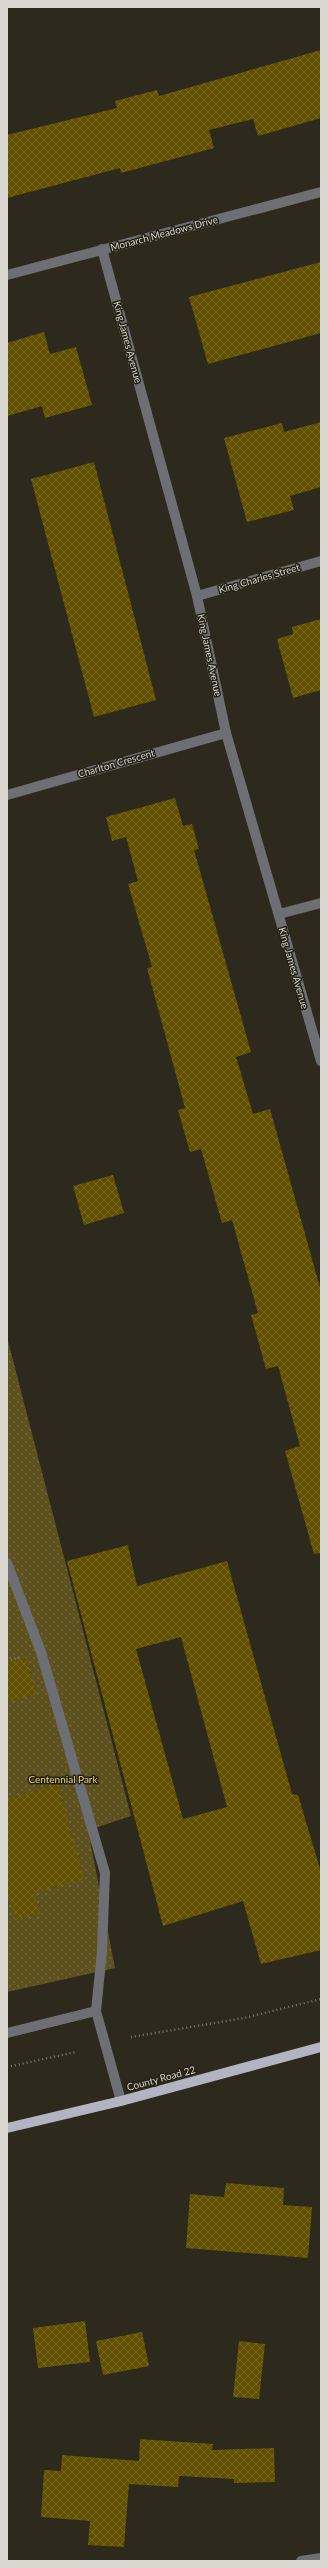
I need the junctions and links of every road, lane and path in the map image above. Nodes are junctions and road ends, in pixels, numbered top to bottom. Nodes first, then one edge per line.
1 (321, 192) edge
2 (102, 249) junction
3 (7, 275) edge
4 (321, 561) edge
5 (197, 596) junction
6 (226, 734) junction
7 (7, 795) edge
8 (321, 903) edge
9 (279, 914) junction
10 (321, 1061) edge
11 (7, 1563) edge
12 (321, 1999) edge
13 (96, 2011) junction
14 (7, 2033) edge
15 (131, 2037) dead end
16 (321, 2047) edge
17 (76, 2052) dead end
18 (7, 2067) edge
19 (121, 2101) junction
20 (7, 2128) edge
21 (321, 2558) edge
22 (301, 2561) edge

1 - 2 street, Monarch Meadows Drive
2 - 3 street, Monarch Meadows Drive
2 - 5 street, King James Avenue
4 - 5 street, King Charles Street
5 - 6 street, King James Avenue
6 - 7 street, Charlton Crescent
6 - 9 street, King James Avenue
8 - 9 street
9 - 10 street, King James Avenue
11 - 13 street
12 - 15 path
13 - 14 street
13 - 19 street
16 - 19 main road, County Road 22
17 - 18 path
19 - 20 main road, County Road 22
21 - 22 street

